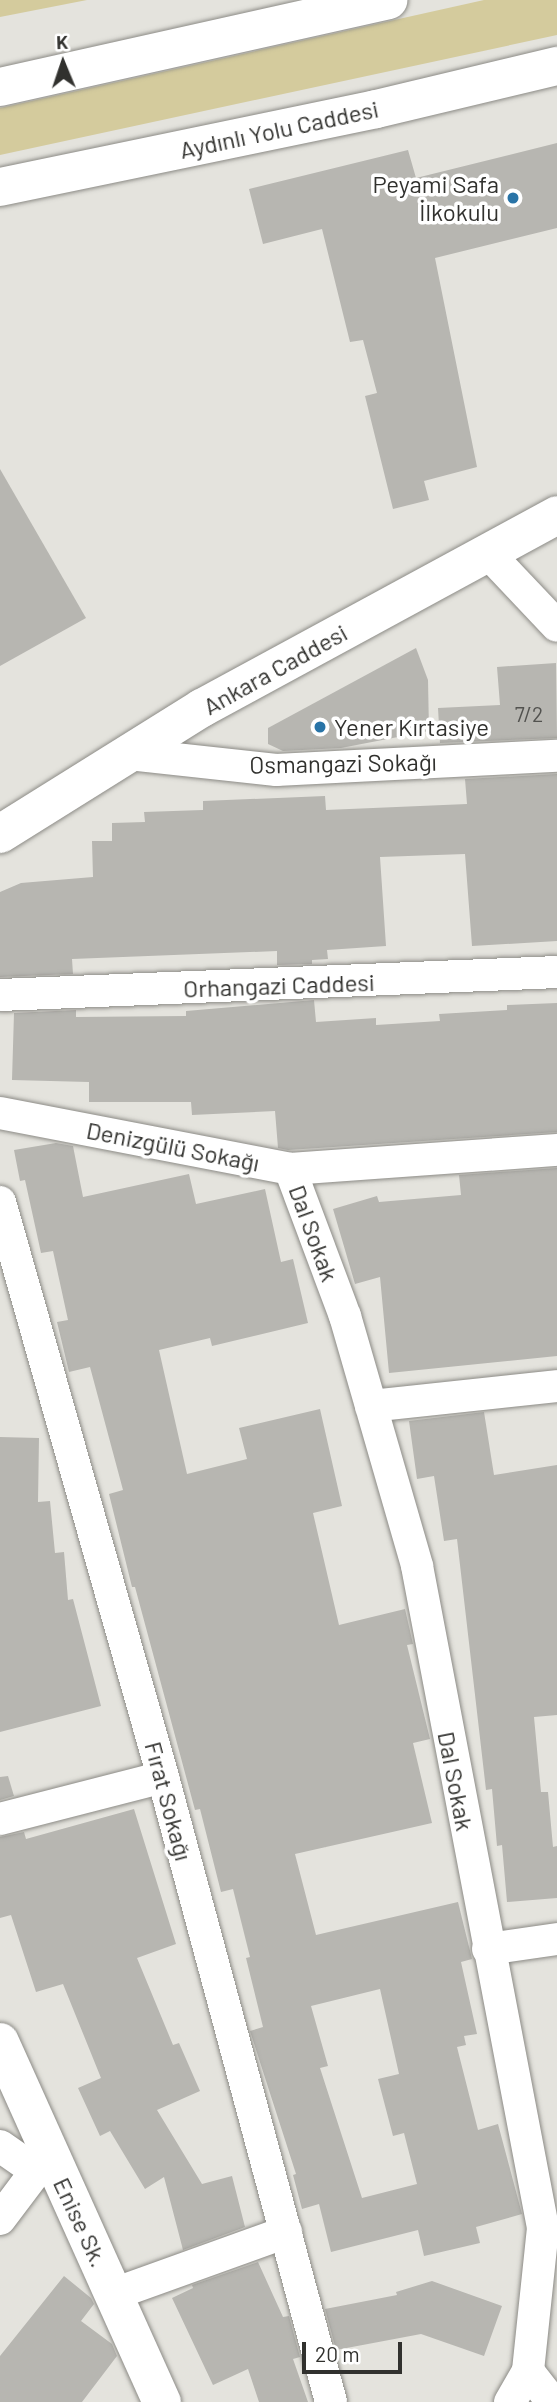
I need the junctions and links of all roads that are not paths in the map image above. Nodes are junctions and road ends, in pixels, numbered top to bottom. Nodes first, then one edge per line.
1 (388, 0) edge
2 (557, 66) edge
3 (0, 87) edge
4 (0, 187) edge
5 (557, 515) edge
6 (488, 553) junction
7 (557, 626) edge
8 (129, 754) junction
9 (557, 756) edge
10 (0, 834) edge
11 (557, 972) edge
12 (0, 995) edge
13 (0, 1113) edge
14 (557, 1150) edge
15 (290, 1169) junction
16 (0, 1202) edge
17 (557, 1385) edge
18 (371, 1406) junction
19 (163, 1777) junction
20 (0, 1819) edge
21 (557, 1939) edge
22 (488, 1949) junction
23 (0, 2042) edge
24 (0, 2146) edge
25 (45, 2167) junction
26 (0, 2219) edge
27 (286, 2232) junction
28 (114, 2294) junction
29 (528, 2371) junction
30 (162, 2402) edge
31 (331, 2402) edge
32 (510, 2402) edge
33 (552, 2402) edge

1 - 3 street
2 - 4 street, Aydınlı Yolu Caddesi
5 - 6 street, Ankara Caddesi
6 - 7 street
6 - 8 street, Ankara Caddesi
8 - 9 street, Osmangazi Sokağı
8 - 10 street, Ankara Caddesi
11 - 12 street, Orhangazi Caddesi
13 - 15 street, Denizgülü Sokağı
14 - 15 street, Denizgülü Sokağı
15 - 18 street, Dal Sokak
16 - 19 street, Fırat Sokağı
17 - 18 street
18 - 22 street, Dal Sokak
19 - 20 street
19 - 27 street, Fırat Sokağı
21 - 22 street
22 - 29 street, Dal Sokak
23 - 25 street, Enise Sk.
24 - 25 street
25 - 26 street
25 - 28 street, Enise Sk.
27 - 28 street
27 - 31 street, Fırat Sokağı
28 - 30 street, Enise Sk.
29 - 32 street, Dal Sokak
29 - 33 street

